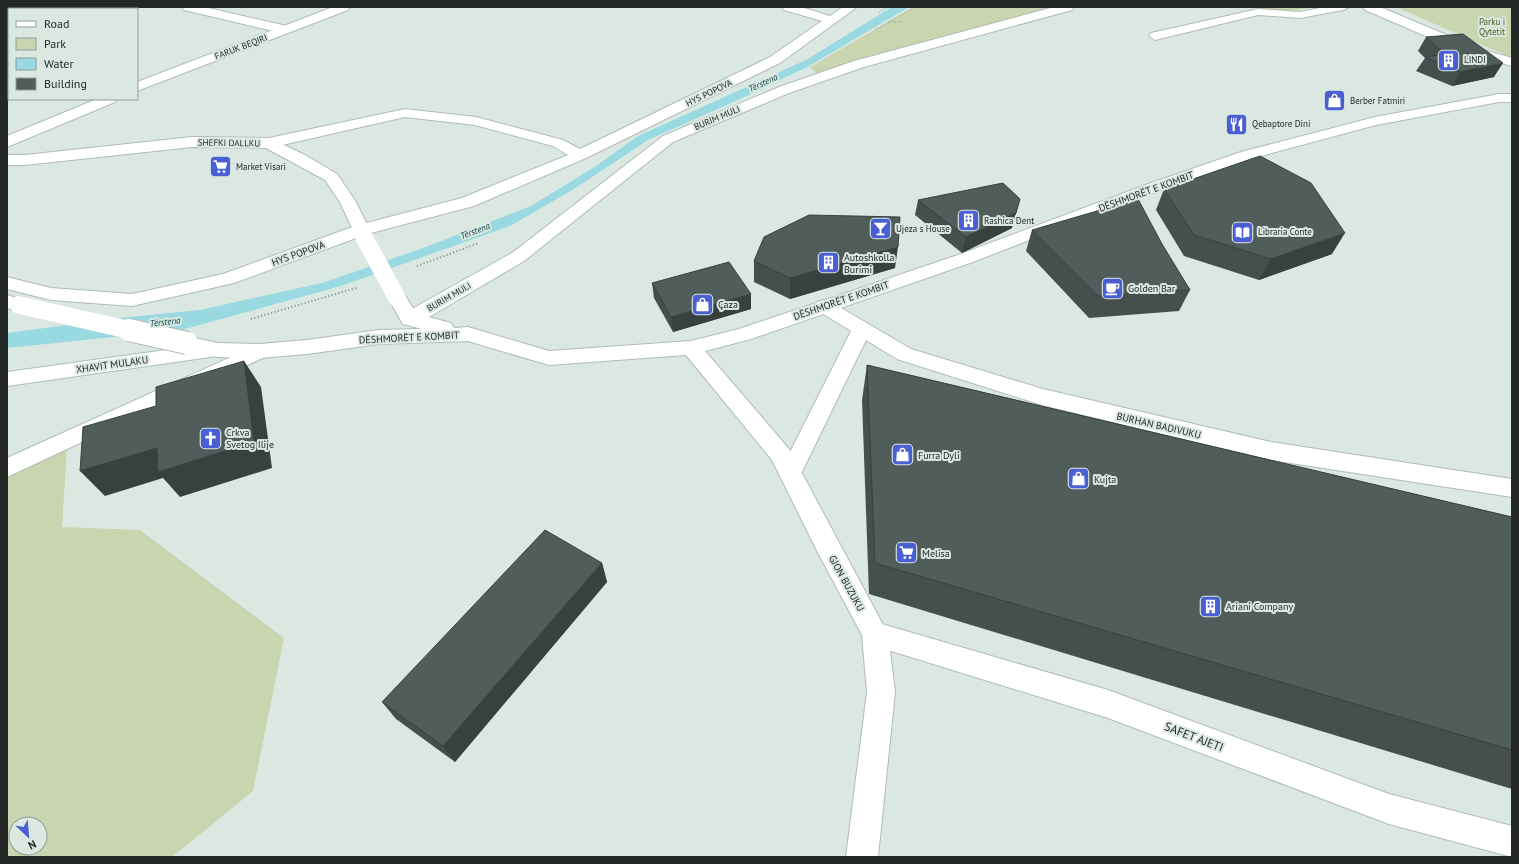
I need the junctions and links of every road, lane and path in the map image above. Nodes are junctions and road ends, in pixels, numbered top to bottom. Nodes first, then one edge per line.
1 (188, 7) edge
2 (344, 7) edge
3 (788, 7) edge
4 (851, 7) edge
5 (1068, 7) edge
6 (1343, 7) edge
7 (1369, 7) edge
8 (832, 20) junction
9 (286, 30) junction
10 (1155, 36) dead end
11 (1474, 52) junction
12 (1512, 62) edge
13 (1512, 73) edge
14 (138, 87) edge
15 (1508, 95) edge
16 (108, 100) edge
17 (33, 132) junction
18 (7, 142) edge
19 (268, 143) junction
20 (580, 155) junction
21 (51, 156) junction
22 (7, 160) edge
23 (363, 234) junction
24 (7, 283) edge
25 (13, 303) edge
26 (824, 306) junction
27 (410, 319) junction
28 (862, 328) junction
29 (468, 334) junction
30 (691, 348) junction
31 (217, 350) junction
32 (260, 351) junction
33 (7, 378) edge
34 (7, 468) edge
35 (790, 474) junction
36 (1512, 488) edge
37 (875, 634) junction
38 (1512, 842) edge
39 (862, 857) edge

1 - 9 street
2 - 9 street, FARUK BEQIRI
3 - 8 street
4 - 8 street, HYS POPOVA
5 - 27 street, BURIM MULI
6 - 10 lane
7 - 11 street
8 - 20 street, HYS POPOVA
9 - 14 street, FARUK BEQIRI
11 - 12 street
11 - 13 street
15 - 26 street, DËSHMORËT E KOMBIT
16 - 17 street
17 - 18 street
17 - 21 street, SHEFKI DALLKU
19 - 20 street
19 - 21 street, SHEFKI DALLKU
19 - 23 street, SHEFKI DALLKU
20 - 23 street, HYS POPOVA
21 - 22 street, SHEFKI DALLKU
23 - 24 street, HYS POPOVA
23 - 27 street, SHEFKI DALLKU, bridge
25 - 31 street, DËSHMORËT E KOMBIT, bridge
26 - 28 street, BURHAN BADIVUKU
26 - 30 street, DËSHMORËT E KOMBIT
27 - 29 street
28 - 35 street
28 - 36 street, BURHAN BADIVUKU
29 - 30 street, DËSHMORËT E KOMBIT
29 - 32 street, DËSHMORËT E KOMBIT
30 - 35 street, GJON BUZUKU
31 - 32 street, DËSHMORËT E KOMBIT
31 - 33 street, XHAVIT MULAKU
32 - 34 street, DËSHMORËT E KOMBIT
35 - 37 street, GJON BUZUKU
37 - 38 street, SAFET AJETI
37 - 39 street, GJON BUZUKU

